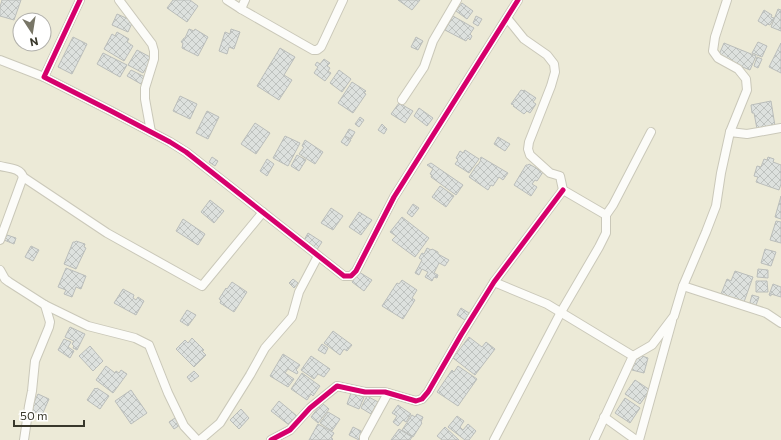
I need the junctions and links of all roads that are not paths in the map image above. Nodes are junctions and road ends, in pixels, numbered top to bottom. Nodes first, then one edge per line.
1 (80, 0) edge
2 (119, 0) edge
3 (227, 0) edge
4 (245, 0) edge
5 (343, 0) edge
6 (457, 0) edge
7 (518, 0) edge
8 (727, 0) edge
9 (241, 9) junction
10 (507, 18) junction
11 (0, 60) edge
12 (44, 77) junction
13 (402, 100) dead end
14 (781, 128) edge
15 (151, 132) junction
16 (650, 132) dead end
17 (730, 132) junction
18 (0, 166) edge
19 (23, 177) junction
20 (563, 190) junction
21 (262, 212) junction
22 (606, 215) junction
23 (0, 240) edge
24 (318, 256) junction
25 (0, 270) edge
26 (494, 282) junction
27 (682, 286) junction
28 (45, 305) junction
29 (561, 312) junction
30 (674, 316) junction
31 (781, 323) edge
32 (633, 356) junction
33 (388, 393) junction
34 (604, 417) junction
35 (24, 440) edge
36 (197, 440) edge
37 (200, 440) edge
38 (271, 440) edge
39 (364, 440) edge
40 (494, 440) edge
41 (594, 440) edge
42 (638, 440) edge

1 - 12 street
2 - 15 street
3 - 9 street
4 - 9 street
5 - 9 street
6 - 13 street
7 - 10 street
8 - 17 street
10 - 20 street
10 - 24 street
11 - 12 street
12 - 15 street
14 - 17 street
15 - 21 street
16 - 22 street
17 - 27 street
18 - 19 street
19 - 21 street
19 - 23 street
20 - 22 street
20 - 26 street
21 - 24 street
22 - 29 street
24 - 37 street
25 - 28 street
26 - 29 street
26 - 33 street
27 - 30 street
27 - 31 street
28 - 35 street
28 - 36 street
29 - 32 street
29 - 40 street
30 - 32 street
30 - 42 street
32 - 34 street
33 - 38 street
33 - 39 street
34 - 41 street
34 - 42 street

